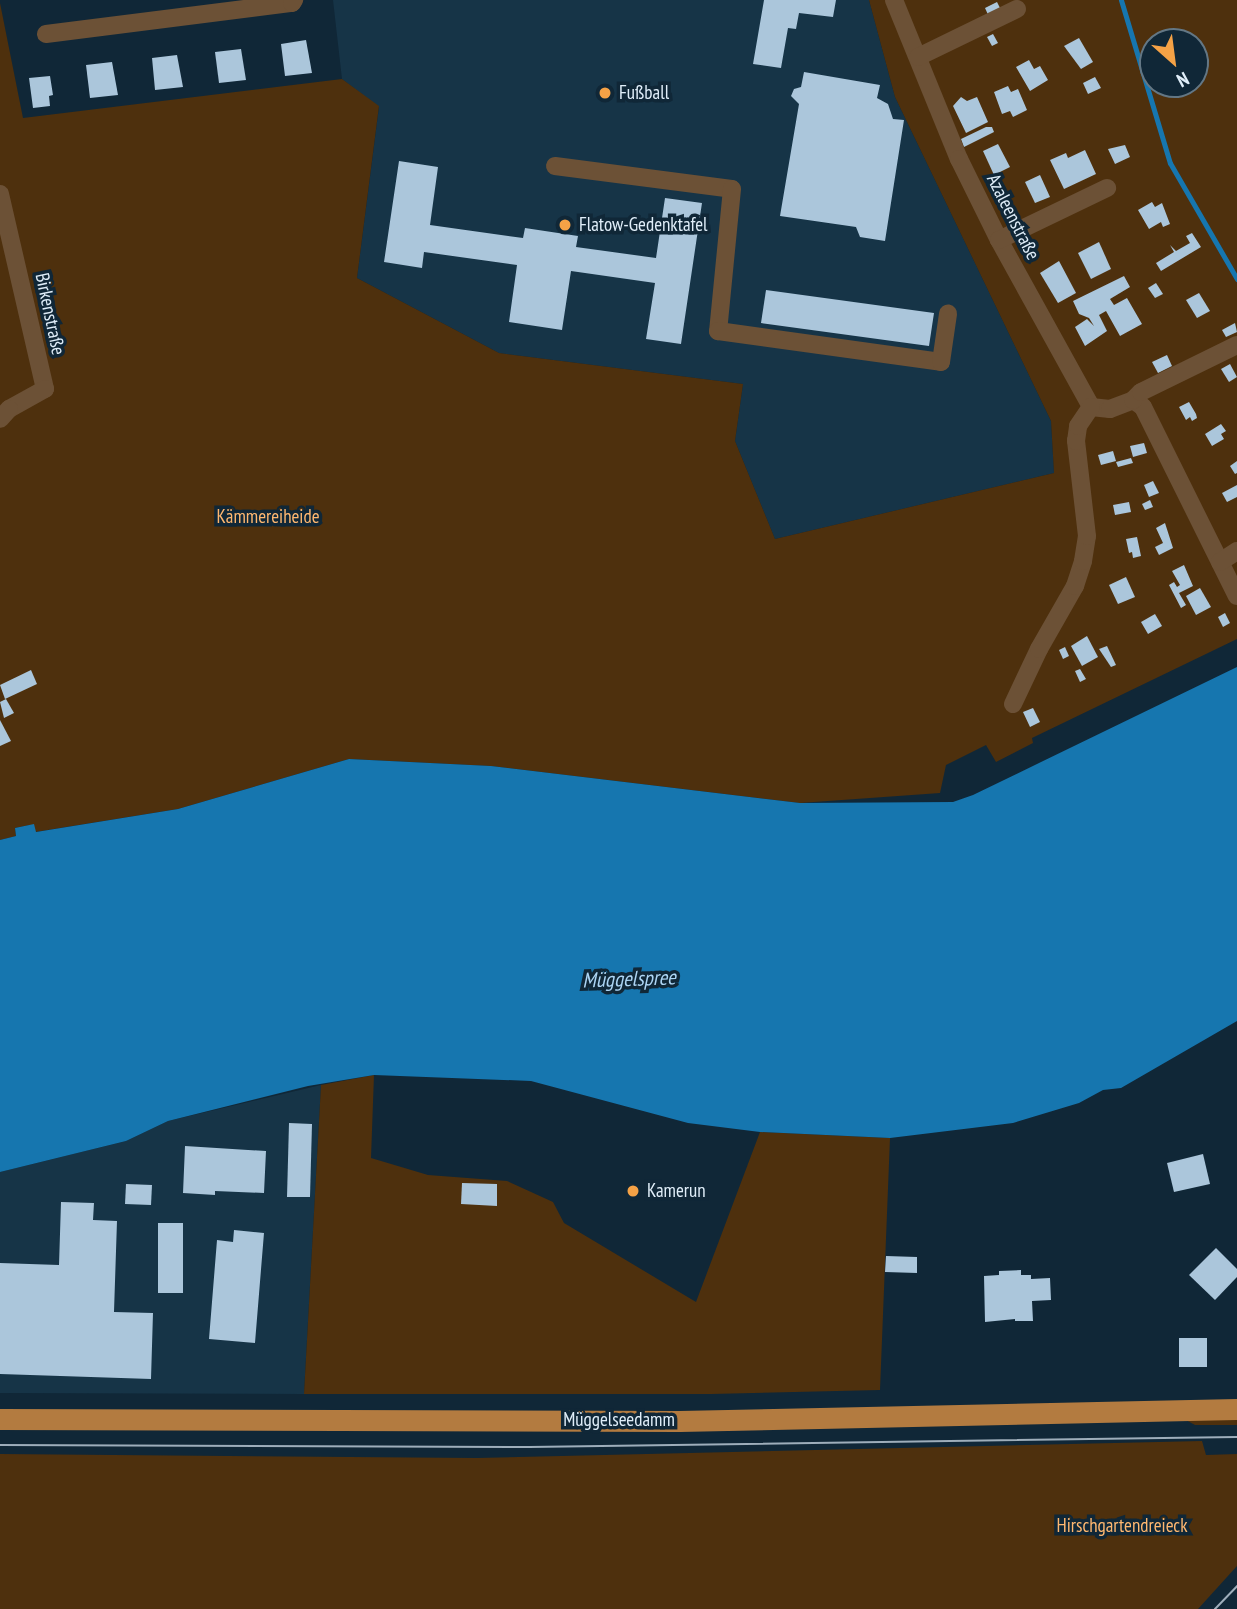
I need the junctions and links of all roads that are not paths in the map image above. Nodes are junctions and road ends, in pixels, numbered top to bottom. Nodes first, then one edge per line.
1 (294, 0) edge
2 (894, 0) edge
3 (1017, 9) dead end
4 (46, 34) dead end
5 (918, 57) junction
6 (555, 166) dead end
7 (1107, 188) dead end
8 (0, 194) edge
9 (999, 240) junction
10 (948, 314) dead end
11 (1237, 345) edge
12 (1133, 400) junction
13 (1091, 407) junction
14 (0, 419) edge
15 (1237, 551) edge
16 (1220, 562) junction
17 (1237, 596) edge
18 (1013, 704) dead end
19 (1237, 1409) edge
20 (0, 1419) edge

1 - 4 street
2 - 5 street, Azaleenstraße
3 - 5 street
5 - 9 street, Azaleenstraße
6 - 10 street
7 - 9 street
8 - 14 street, Birkenstraße
9 - 13 street, Azaleenstraße
11 - 12 street
12 - 13 street
12 - 16 street
13 - 18 street
15 - 16 street
16 - 17 street
19 - 20 main road, Müggelseedamm

